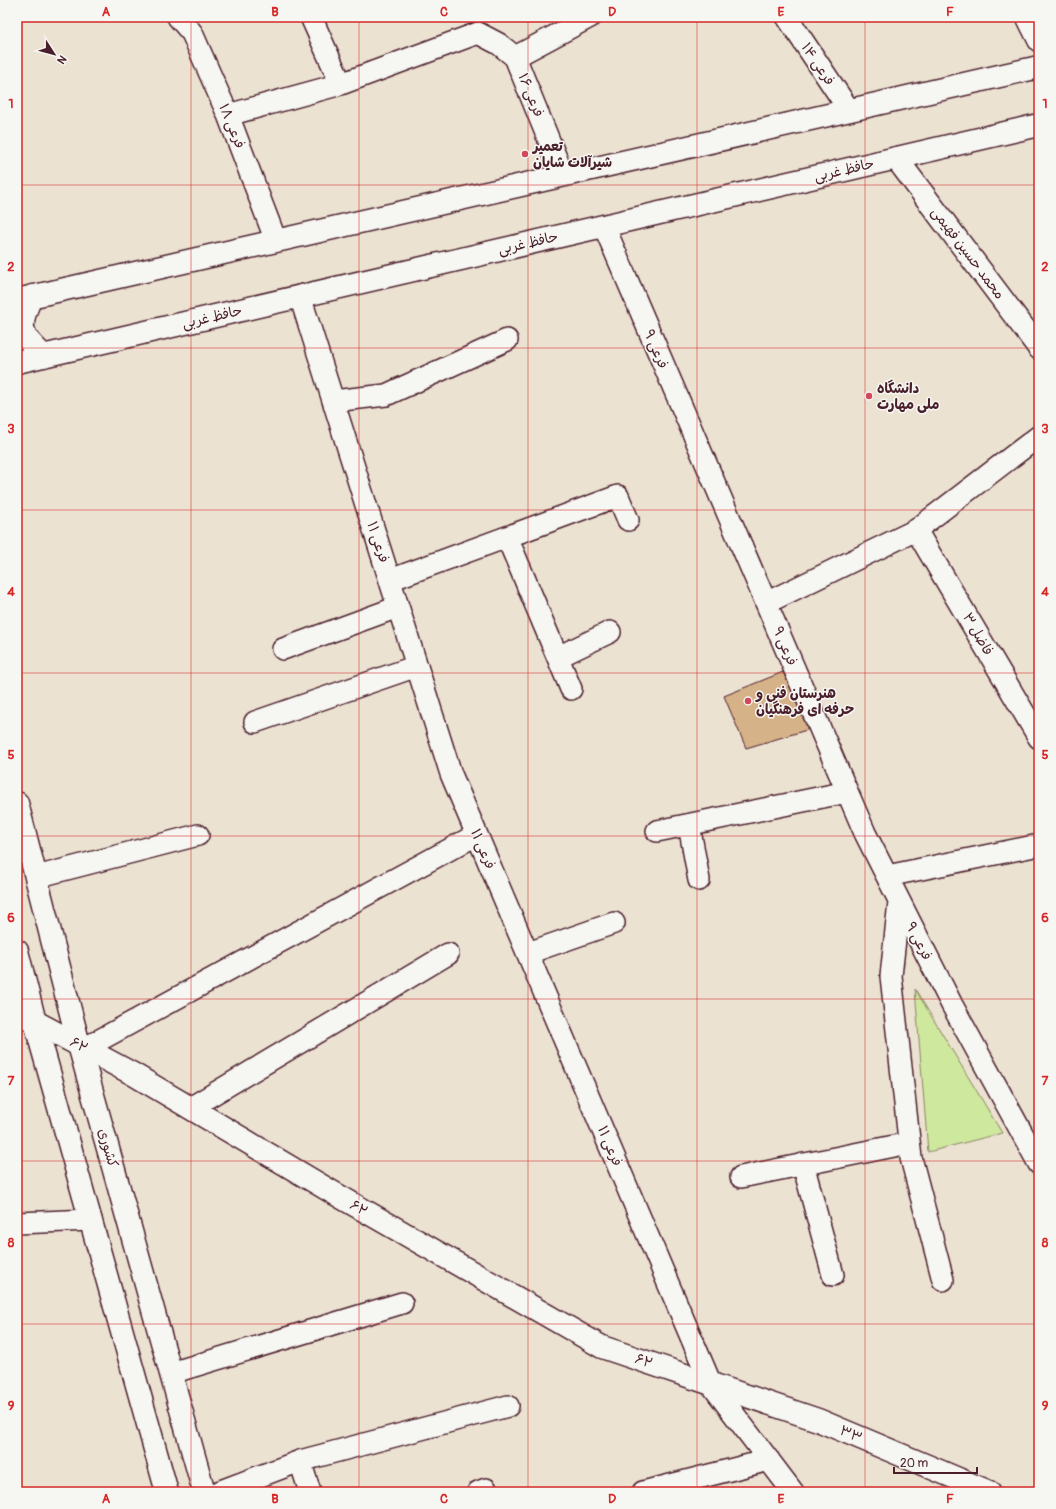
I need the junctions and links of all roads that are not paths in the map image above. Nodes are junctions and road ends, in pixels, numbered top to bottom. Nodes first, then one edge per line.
1 (178, 17) edge
2 (311, 17) edge
3 (590, 17) edge
4 (787, 17) edge
5 (1026, 17) edge
6 (474, 25) edge
7 (1039, 41) edge
8 (515, 57) junction
9 (1039, 67) edge
10 (341, 84) junction
11 (849, 110) junction
12 (228, 115) junction
13 (1039, 125) edge
14 (896, 158) junction
15 (563, 175) junction
16 (604, 226) junction
17 (276, 241) junction
18 (300, 296) junction
19 (24, 298) edge
20 (507, 340) dead end
21 (1039, 348) edge
22 (44, 356) junction
23 (17, 362) edge
24 (333, 401) junction
25 (1039, 436) edge
26 (628, 520) dead end
27 (916, 530) junction
28 (507, 537) junction
29 (390, 580) junction
30 (766, 603) junction
31 (398, 607) junction
32 (610, 632) dead end
33 (283, 649) dead end
34 (558, 657) junction
35 (417, 666) junction
36 (571, 689) dead end
37 (255, 722) dead end
38 (1039, 738) edge
39 (847, 792) junction
40 (17, 803) edge
41 (689, 825) junction
42 (657, 831) dead end
43 (198, 835) dead end
44 (476, 835) junction
45 (1039, 845) edge
46 (887, 876) junction
47 (36, 877) junction
48 (699, 880) dead end
49 (899, 902) junction
50 (614, 923) dead end
51 (17, 951) edge
52 (528, 953) junction
53 (448, 954) dead end
54 (26, 1017) edge
55 (82, 1047) junction
56 (190, 1108) junction
57 (909, 1143) junction
58 (803, 1164) junction
59 (1039, 1164) edge
60 (741, 1177) dead end
61 (91, 1220) junction
62 (17, 1223) edge
63 (833, 1275) dead end
64 (943, 1280) dead end
65 (402, 1303) dead end
66 (171, 1373) junction
67 (711, 1384) junction
68 (508, 1406) dead end
69 (769, 1460) junction
70 (300, 1461) junction
71 (167, 1492) edge
72 (204, 1492) edge
73 (218, 1492) edge
74 (310, 1492) edge
75 (643, 1492) edge
76 (793, 1492) edge
77 (989, 1492) edge

1 - 12 street, فرعی ۱۸
2 - 10 street
3 - 8 street
4 - 11 street, فرعی ۱۴
5 - 7 street
6 - 8 street, فرعی ۱۶
6 - 10 street
8 - 15 street, فرعی ۱۶
9 - 11 main road
10 - 12 street
11 - 15 main road
12 - 17 street, فرعی ۱۸
13 - 14 main road, حافظ غربی
14 - 16 main road, حافظ غربی
14 - 21 main road, محمد حسین فهیمی
15 - 17 main road
16 - 18 main road, حافظ غربی
16 - 30 street, فرعی ۹
17 - 19 main road
18 - 22 main road, حافظ غربی
18 - 24 street, فرعی ۱۱
19 - 22 main road
20 - 24 street
22 - 23 main road, حافظ غربی
24 - 29 street, فرعی ۱۱
25 - 27 street
26 - 28 street
27 - 30 street
27 - 38 street, فاضل ۳
28 - 29 street
28 - 34 street
29 - 31 street, فرعی ۱۱
30 - 39 street, فرعی ۹
31 - 33 street
31 - 35 street, فرعی ۱۱
32 - 34 street
34 - 36 street
35 - 37 street
35 - 44 street, فرعی ۱۱
39 - 41 street
39 - 46 street, فرعی ۹
40 - 47 main road, کشوری
41 - 42 street
41 - 48 street
43 - 47 street
44 - 52 street, فرعی ۱۱
44 - 55 street
45 - 46 street
46 - 49 street, فرعی ۹
47 - 55 main road, کشوری
49 - 57 street
49 - 59 street, فرعی ۹
50 - 52 street
51 - 54 main road
52 - 67 street, فرعی ۱۱
53 - 56 street
54 - 55 main road, ۶۲
54 - 61 main road
55 - 56 main road, ۶۲
55 - 66 main road, کشوری
56 - 67 main road, ۶۲
57 - 58 street
57 - 64 street
58 - 60 street
58 - 63 street
61 - 62 street
61 - 71 main road
65 - 66 street
66 - 72 main road, کشوری
67 - 69 street, فرعی ۱۱
67 - 77 main road, ۳۳
68 - 70 street
69 - 75 street
69 - 76 street, فرعی ۱۱
70 - 73 street
70 - 74 street

